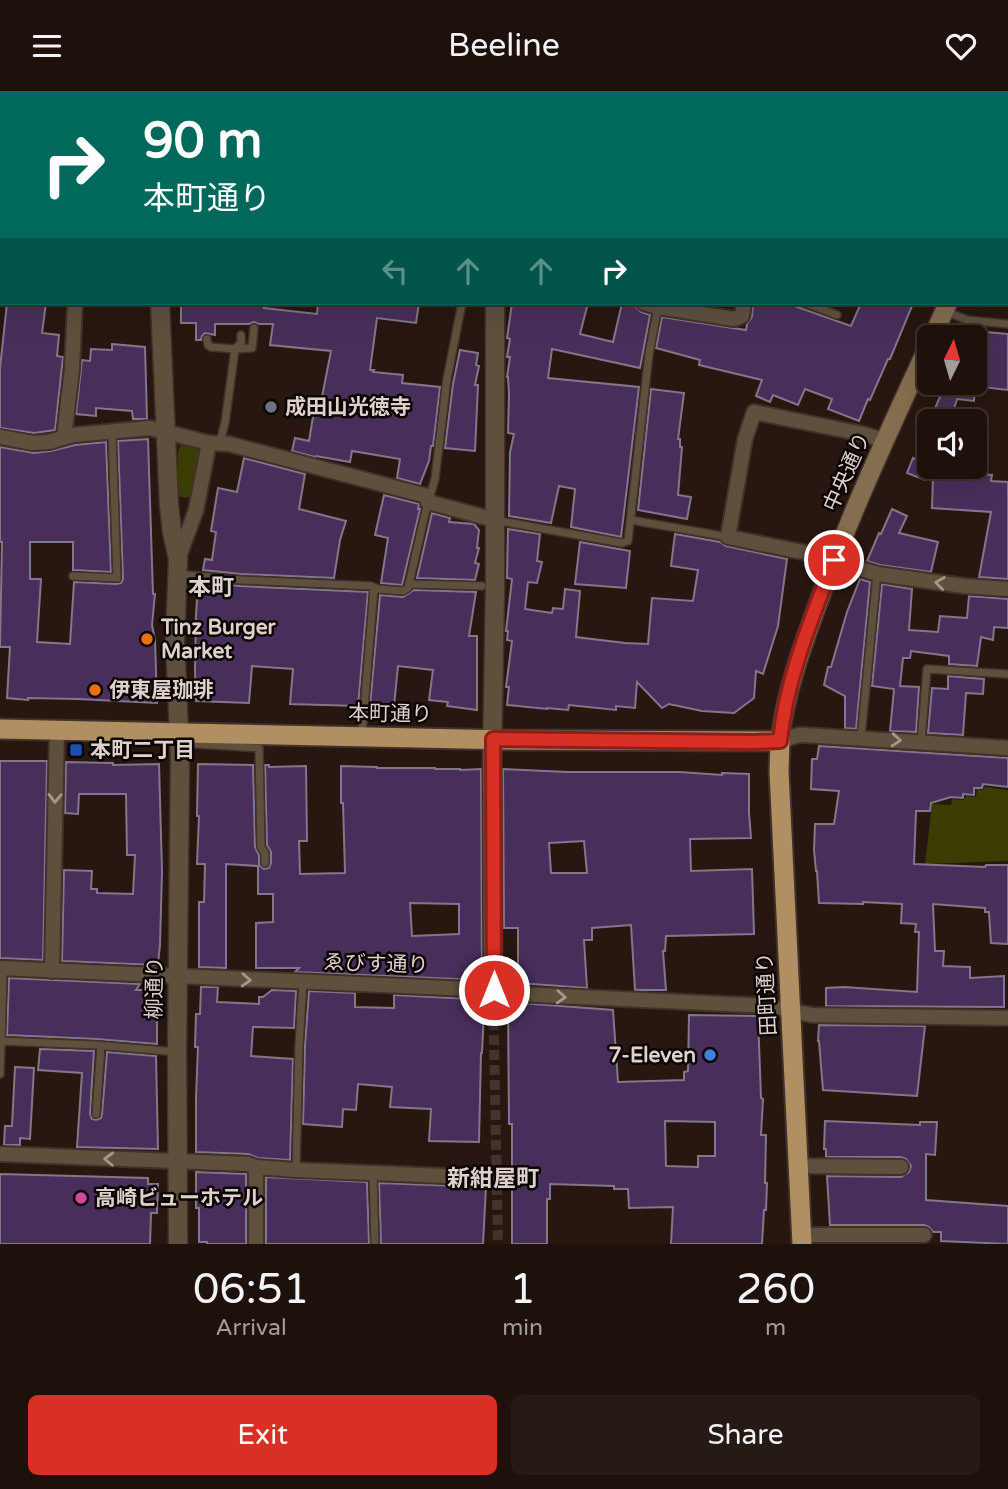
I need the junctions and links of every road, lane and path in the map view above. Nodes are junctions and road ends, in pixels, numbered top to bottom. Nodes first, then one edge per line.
1 (75, 305) edge
2 (160, 305) edge
3 (462, 305) edge
4 (495, 305) edge
5 (651, 305) edge
6 (744, 305) edge
7 (811, 305) edge
8 (946, 307) edge
9 (837, 315) dead end
10 (1008, 324) edge
11 (938, 325) edge
12 (254, 328) dead end
13 (241, 335) dead end
14 (207, 339) dead end
15 (235, 349) junction
16 (917, 371) edge
17 (112, 431) junction
18 (167, 432) junction
19 (0, 437) edge
20 (64, 437) junction
21 (886, 441) junction
22 (215, 443) junction
23 (428, 502) junction
24 (495, 520) junction
25 (631, 520) junction
26 (728, 537) junction
27 (834, 560) junction
28 (177, 567) junction
29 (877, 574) junction
30 (73, 576) dead end
31 (409, 584) junction
32 (482, 586) dead end
33 (374, 588) junction
34 (1008, 589) edge
35 (1008, 674) edge
36 (0, 729) edge
37 (57, 730) junction
38 (362, 736) junction
39 (861, 737) junction
40 (179, 738) junction
41 (493, 739) junction
42 (780, 741) junction
43 (921, 741) junction
44 (1008, 748) edge
45 (265, 863) dead end
46 (52, 971) junction
47 (1, 973) edge
48 (178, 977) junction
49 (303, 982) junction
50 (494, 990) junction
51 (790, 1011) junction
52 (1008, 1018) edge
53 (1, 1041) edge
54 (101, 1046) junction
55 (177, 1052) junction
56 (0, 1074) edge
57 (96, 1114) dead end
58 (0, 1154) edge
59 (177, 1161) junction
60 (798, 1166) junction
61 (256, 1167) junction
62 (901, 1167) dead end
63 (296, 1170) junction
64 (373, 1173) junction
65 (496, 1178) dead end
66 (924, 1235) dead end
67 (801, 1240) edge
68 (178, 1244) edge
69 (256, 1244) edge
70 (375, 1244) edge

1 - 20 street
2 - 18 street, 柳通り
3 - 23 lane
4 - 24 street
5 - 6 street
5 - 25 lane
7 - 9 lane
8 - 10 lane
8 - 11 main road
12 - 15 lane
13 - 15 lane
14 - 15 lane
15 - 22 lane
16 - 21 main road, 中央通り
17 - 18 street
17 - 20 street
17 - 30 lane
18 - 22 street
18 - 28 street, 柳通り
19 - 20 street
21 - 26 street
21 - 27 main road, 中央通り
22 - 23 street
22 - 28 street
23 - 24 street
23 - 31 lane
24 - 25 lane
24 - 41 street
25 - 26 lane
26 - 27 street
27 - 29 street
27 - 42 main road, 中央通り
28 - 33 lane
28 - 40 street, 柳通り
34 -> 29 street
29 - 39 lane
31 - 32 lane
31 - 33 lane
33 - 38 lane
35 - 43 lane
36 - 37 highway, 本町通り
37 - 40 highway, 本町通り
37 -> 46 street
38 - 40 highway, 本町通り
38 - 41 highway, 本町通り
39 - 42 street
39 -> 43 street
40 - 45 lane
40 - 48 street, 柳通り
41 - 42 highway, 本町通り
41 - 50 street
42 - 51 highway, 田町通り
43 - 44 street
46 - 47 street, ゑびす通り
46 - 48 street, ゑびす通り
47 - 53 lane
48 -> 49 street, ゑびす通り
48 - 55 street, 柳通り
49 - 50 street, ゑびす通り
49 - 63 lane
50 -> 51 street, ゑびす通り
51 - 52 street, ゑびす通り
51 - 60 highway, 田町通り
53 - 54 lane
53 - 56 lane
54 - 55 lane
54 - 57 lane
55 - 59 street, 柳通り
59 -> 58 street
59 - 61 street
59 - 68 street, 柳通り
60 - 62 street
60 - 67 highway, 田町通り
61 - 63 street
61 - 69 street
63 - 64 street
64 - 65 street
64 - 70 lane
66 - 67 street

